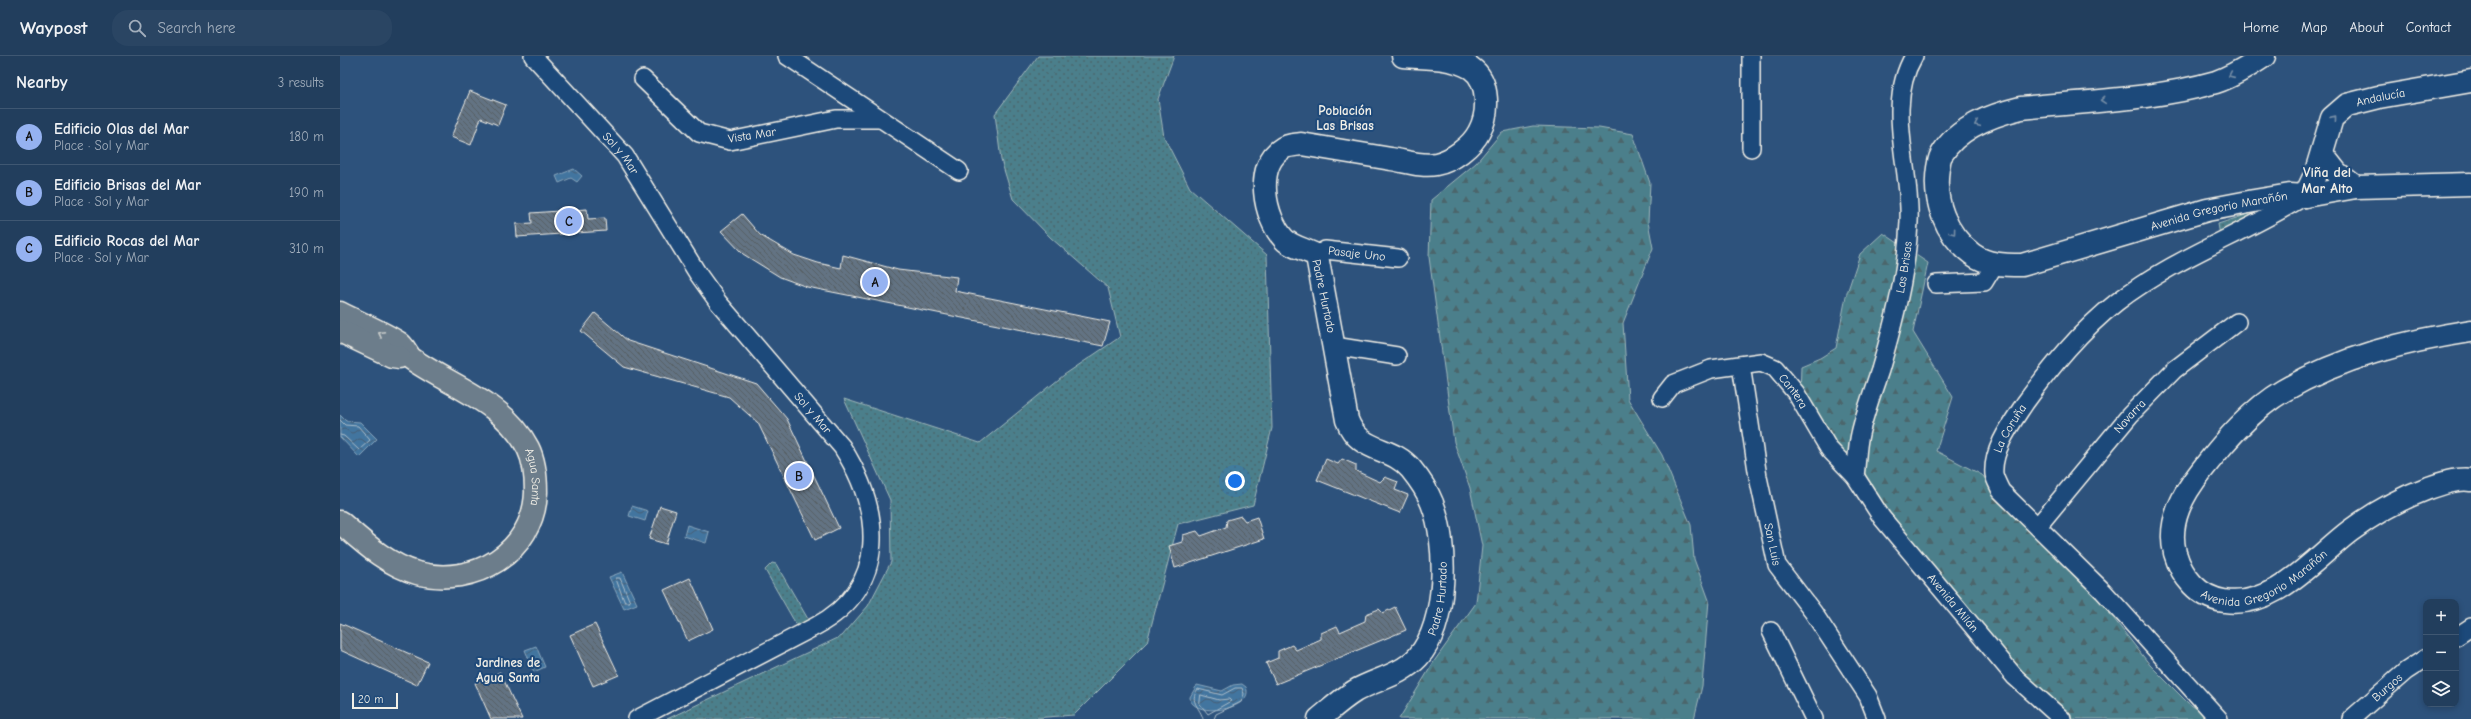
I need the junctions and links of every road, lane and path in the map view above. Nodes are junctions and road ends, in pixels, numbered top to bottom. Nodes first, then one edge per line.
1 (533, 56) edge
2 (787, 56) edge
3 (1403, 56) edge
4 (1751, 56) edge
5 (1914, 56) edge
6 (2264, 56) edge
7 (643, 79) dead end
8 (2471, 81) edge
9 (845, 94) junction
10 (836, 119) junction
11 (880, 119) junction
12 (1751, 148) dead end
13 (2322, 154) junction
14 (959, 171) dead end
15 (2471, 184) edge
16 (2356, 187) junction
17 (2305, 196) junction
18 (1317, 256) junction
19 (1398, 258) dead end
20 (1995, 264) junction
21 (1936, 284) dead end
22 (340, 313) edge
23 (2237, 322) dead end
24 (340, 331) edge
25 (2471, 331) edge
26 (1334, 346) junction
27 (1397, 356) dead end
28 (411, 358) junction
29 (1741, 365) junction
30 (1662, 398) dead end
31 (1855, 476) junction
32 (2471, 480) edge
33 (340, 522) edge
34 (2038, 526) junction
35 (2471, 627) edge
36 (1771, 631) dead end
37 (2459, 635) edge
38 (2423, 660) edge
39 (637, 719) edge
40 (1319, 719) edge
41 (1814, 719) edge
42 (1877, 719) edge
43 (2062, 719) edge
44 (2219, 719) edge
45 (2351, 719) edge

1 - 39 street, Sol y Mar
2 - 9 street
3 - 18 street, Padre Hurtado
4 - 12 street
5 - 31 street, Las Brisas
6 -> 20 street, Avenida Gregorio Marañón
7 - 10 street, Vista Mar
13 -> 8 street, Andalucía
9 - 10 street
9 - 11 street
10 - 11 street, Vista Mar
11 - 14 street
13 - 16 street
13 - 17 street, Andalucía
15 - 16 street, Avenida Gregorio Marañón
16 - 17 street, Avenida Gregorio Marañón
17 - 20 street, Avenida Gregorio Marañón
17 - 34 street, La Coruña
18 - 19 street, Pasaje Uno
18 - 26 street, Padre Hurtado
20 - 21 street
28 -> 22 main road, Agua Santa
23 - 34 street, Navarra
24 - 28 main road, Agua Santa
25 - 32 street, Avenida Gregorio Marañón
26 - 27 street
26 - 40 street, Padre Hurtado
28 - 33 main road, Agua Santa
29 - 30 street, Cantera
29 - 31 street, Cantera
29 - 42 street, San Luis
31 - 43 street, Avenida Milán
34 - 44 street, La Coruña
35 - 37 street
36 - 41 street
38 - 45 street, Burgos

